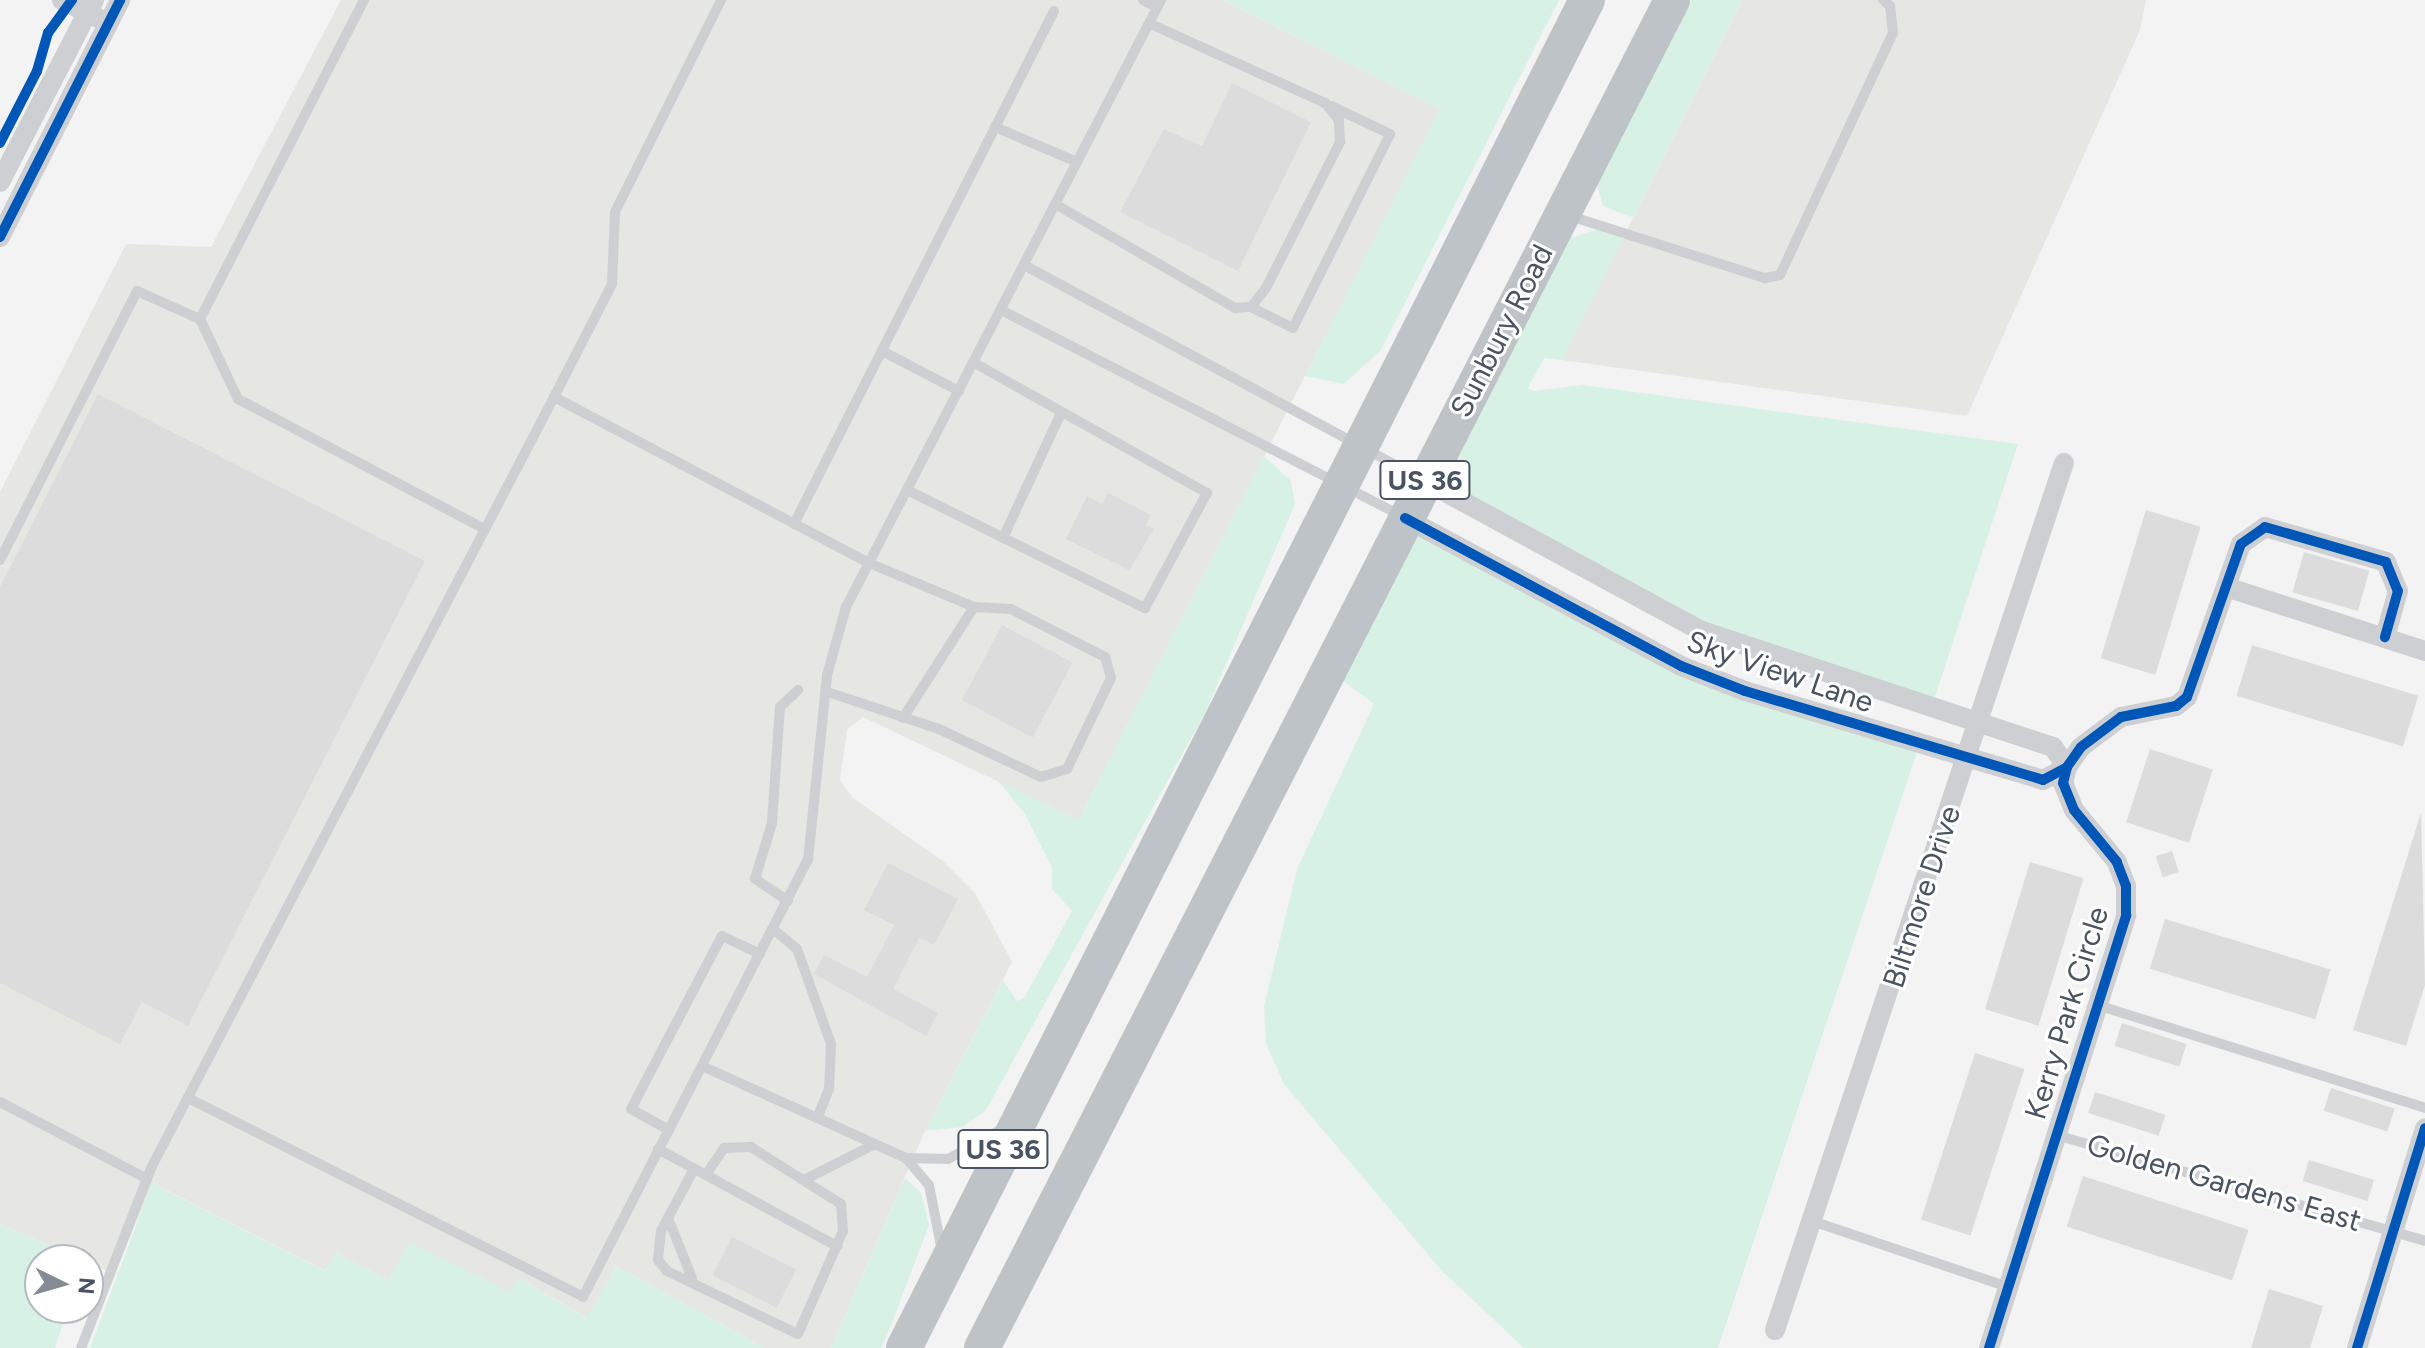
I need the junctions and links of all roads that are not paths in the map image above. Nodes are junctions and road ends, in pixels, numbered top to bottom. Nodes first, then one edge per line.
1 (62, 0) edge
2 (120, 0) edge
3 (364, 0) edge
4 (721, 0) edge
5 (1143, 0) edge
6 (1587, 0) edge
7 (1672, 0) edge
8 (1883, 0) edge
9 (1159, 4) edge
10 (91, 6) edge
11 (1054, 11) dead end
12 (109, 22) junction
13 (1149, 23) junction
14 (1325, 103) junction
15 (995, 127) junction
16 (1077, 162) junction
17 (0, 182) edge
18 (1055, 204) junction
19 (1563, 214) junction
20 (0, 237) edge
21 (1024, 265) junction
22 (1251, 307) junction
23 (1001, 310) junction
24 (200, 319) junction
25 (882, 351) junction
26 (974, 363) junction
27 (959, 391) junction
28 (554, 397) junction
29 (1061, 413) junction
30 (1356, 446) junction
31 (2064, 463) dead end
32 (1425, 481) junction
33 (1338, 484) junction
34 (907, 490) junction
35 (1405, 518) junction
36 (794, 524) junction
37 (485, 529) junction
38 (1003, 538) junction
39 (0, 560) edge
40 (869, 563) junction
41 (2226, 587) junction
42 (974, 607) junction
43 (2385, 637) junction
44 (2425, 651) edge
45 (798, 690) dead end
46 (825, 691) junction
47 (903, 718) junction
48 (1979, 724) junction
49 (1968, 758) junction
50 (2067, 767) junction
51 (788, 901) junction
52 (773, 929) junction
53 (760, 954) junction
54 (2097, 1005) junction
55 (702, 1066) junction
56 (188, 1098) junction
57 (0, 1102) edge
58 (2425, 1108) edge
59 (1020, 1115) junction
60 (817, 1118) junction
61 (2425, 1128) edge
62 (669, 1130) junction
63 (2056, 1135) junction
64 (875, 1144) junction
65 (658, 1149) junction
66 (906, 1158) junction
67 (694, 1169) junction
68 (706, 1175) junction
69 (147, 1179) junction
70 (806, 1179) junction
71 (668, 1218) junction
72 (1815, 1222) junction
73 (2393, 1231) junction
74 (2425, 1241) edge
75 (837, 1246) junction
76 (943, 1269) junction
77 (692, 1278) junction
78 (2008, 1287) junction
79 (1775, 1330) dead end
80 (81, 1348) edge
81 (904, 1348) edge
82 (982, 1348) edge
83 (1989, 1348) edge
84 (2357, 1348) edge

1 - 10 street
2 - 12 street
3 - 24 lane
4 - 28 lane
5 - 9 lane
6 - 30 highway, US 36
7 - 19 highway, Sunbury Road / US 36
8 - 19 lane
9 - 13 lane
10 - 12 street
10 - 17 street
11 - 15 lane
12 - 20 street
13 - 14 lane
13 - 16 lane
14 - 22 lane
14 - 22 lane
15 - 16 lane
15 - 25 lane
16 - 18 lane
18 - 21 lane
18 - 22 lane
19 - 32 highway, Sunbury Road / US 36
21 - 23 lane
21 - 30 lane
23 - 26 lane
23 - 33 lane
24 - 37 lane
24 - 39 lane
25 - 27 lane
25 - 36 lane
26 - 27 lane
26 - 29 lane
27 - 34 lane
28 - 36 lane
28 - 37 lane
29 - 38 lane
29 - 38 lane
30 - 32 lane
30 - 33 highway, US 36
31 - 48 street, Biltmore Drive
32 - 35 highway, Sunbury Road / US 36
32 - 48 street, Sky View Lane
33 - 35 lane
33 - 59 highway, US 36
34 - 38 lane
34 - 40 lane
35 - 49 street, Sky View Lane
35 - 82 highway, Sunbury Road / US 36
36 - 40 lane
37 - 56 lane
40 - 42 lane
40 - 46 lane
41 - 43 street
41 - 43 street
41 - 50 street
42 - 47 lane
42 - 47 lane
43 - 44 street
45 - 51 lane
46 - 47 lane
46 - 51 lane
48 - 49 street, Biltmore Drive
48 - 50 street, Sky View Lane
49 - 50 street, Sky View Lane
49 - 72 street, Biltmore Drive
50 - 54 street, Kerry Park Circle
51 - 52 lane
52 - 53 lane
52 - 60 lane
53 - 55 lane
53 - 62 lane
54 - 58 lane
54 - 63 street, Kerry Park Circle
55 - 60 lane
55 - 62 lane
56 - 65 lane
56 - 69 lane
57 - 69 lane
59 - 66 lane
59 - 76 highway, US 36
60 - 64 lane
61 - 73 street
62 - 65 lane
63 - 73 lane, Golden Gardens East
63 - 78 street, Kerry Park Circle
64 - 66 lane
64 - 70 lane
65 - 67 lane
66 - 76 lane
67 - 68 lane
67 - 71 lane
68 - 70 lane
68 - 75 lane
69 - 80 lane
70 - 75 lane
71 - 77 lane
71 - 77 lane
72 - 78 lane
72 - 79 street, Biltmore Drive
73 - 74 lane, Golden Gardens East
73 - 84 street
75 - 77 lane
76 - 81 highway, US 36
78 - 83 street, Kerry Park Circle

